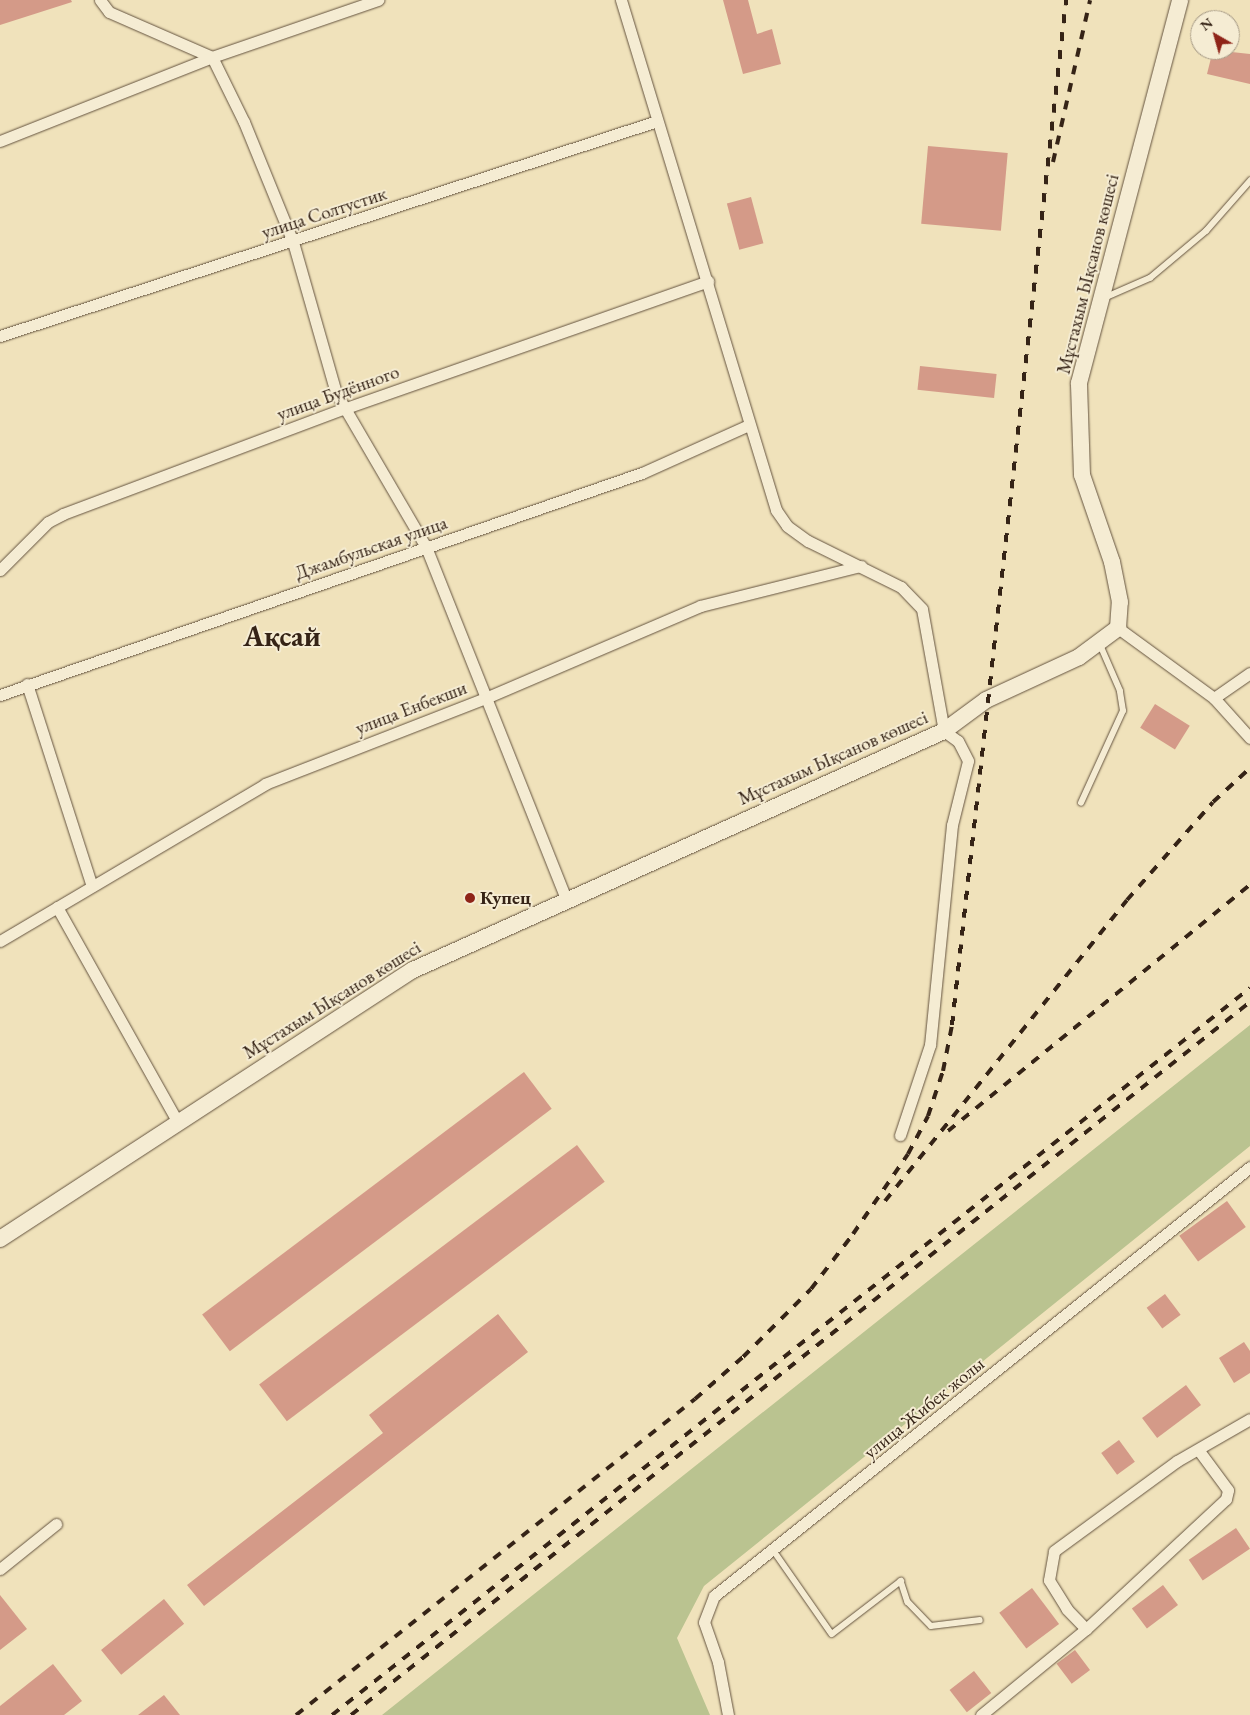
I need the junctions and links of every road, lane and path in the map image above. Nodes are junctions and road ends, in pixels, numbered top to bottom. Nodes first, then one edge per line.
1 (100, 0) edge
2 (378, 0) edge
3 (621, 0) edge
4 (1180, 0) edge
5 (212, 57) junction
6 (657, 121) junction
7 (0, 141) edge
8 (1250, 181) edge
9 (293, 242) junction
10 (708, 281) junction
11 (1102, 299) junction
12 (0, 336) edge
13 (343, 408) junction
14 (749, 426) junction
15 (426, 547) junction
16 (861, 566) junction
17 (0, 570) edge
18 (1118, 628) junction
19 (1100, 645) junction
20 (1250, 673) edge
21 (27, 684) junction
22 (0, 694) edge
23 (488, 697) junction
24 (1214, 698) junction
25 (944, 731) junction
26 (1250, 738) edge
27 (1082, 803) dead end
28 (92, 886) junction
29 (566, 899) junction
30 (58, 907) junction
31 (0, 941) edge
32 (177, 1121) junction
33 (900, 1135) dead end
34 (1250, 1167) edge
35 (0, 1240) edge
36 (1250, 1419) edge
37 (1200, 1452) junction
38 (56, 1524) dead end
39 (774, 1551) junction
40 (0, 1569) edge
41 (980, 1620) dead end
42 (1086, 1629) junction
43 (728, 1715) edge
44 (981, 1715) edge

1 - 5 street
2 - 5 street
3 - 6 street
4 - 11 main road, Мұстахым Ықсанов көшесі
5 - 7 street
5 - 9 street
6 - 9 street, улица Солтустик
6 - 10 street
8 - 11 lane
9 - 12 street, улица Солтустик
9 - 13 street
10 - 13 street, улица Будённого
10 - 14 street
11 - 18 main road, Мұстахым Ықсанов көшесі
13 - 15 street
13 - 17 street, улица Будённого
14 - 15 street, Джамбульская улица
14 - 16 street
15 - 21 street, Джамбульская улица
15 - 23 street
16 - 23 street, улица Енбекши
16 - 25 street
18 - 19 main road, Мұстахым Ықсанов көшесі
18 - 24 street
19 - 25 main road, Мұстахым Ықсанов көшесі
19 - 27 lane
20 - 24 street
21 - 22 street, Джамбульская улица
21 - 28 street
23 - 28 street, улица Енбекши
23 - 29 street
24 - 26 street
25 - 29 main road, Мұстахым Ықсанов көшесі
25 - 33 street
28 - 30 street, улица Енбекши
29 - 32 main road, Мұстахым Ықсанов көшесі
30 - 31 street, улица Енбекши
30 - 32 street
32 - 35 main road, Мұстахым Ықсанов көшесі
34 - 39 street, улица Жибек жолы
36 - 37 street
37 - 42 street
37 - 42 street
38 - 40 street
39 - 41 lane
39 - 43 street, улица Жибек жолы
42 - 44 street

